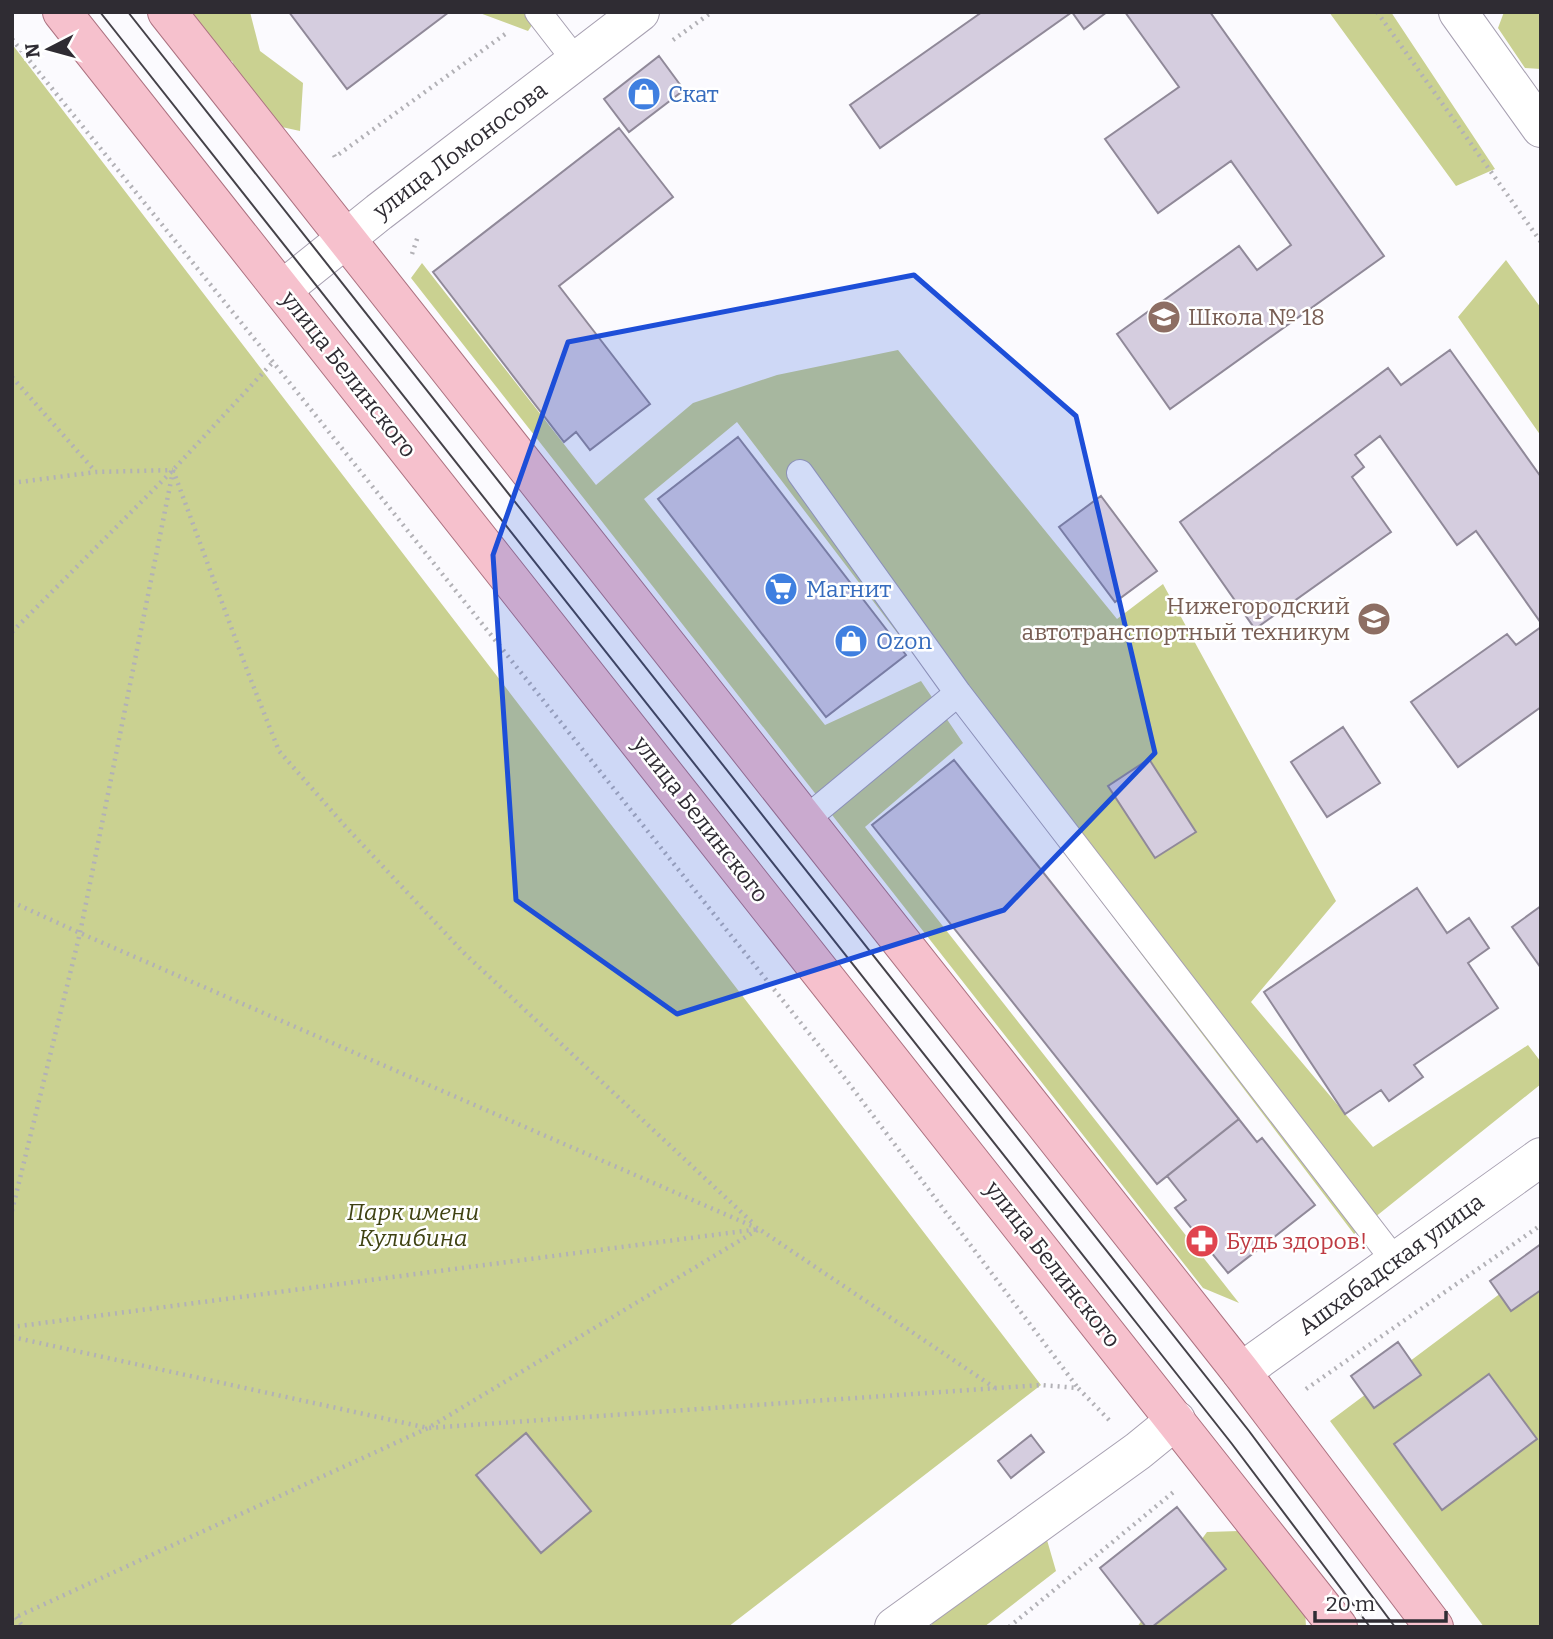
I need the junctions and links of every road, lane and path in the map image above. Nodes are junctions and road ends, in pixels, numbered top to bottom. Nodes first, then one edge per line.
1 (62, 12) edge
2 (166, 12) edge
3 (538, 12) edge
4 (640, 12) edge
5 (1377, 12) edge
6 (1458, 12) edge
7 (513, 28) dead end
8 (12, 39) edge
9 (576, 61) junction
10 (1541, 128) edge
11 (335, 157) dead end
12 (345, 238) junction
13 (1541, 242) edge
14 (282, 289) junction
15 (273, 362) junction
16 (12, 377) edge
17 (173, 470) junction
18 (96, 472) junction
19 (800, 473) dead end
20 (12, 483) edge
21 (12, 632) edge
22 (958, 693) junction
23 (805, 820) junction
24 (12, 902) edge
25 (80, 933) junction
26 (1541, 1157) edge
27 (12, 1211) edge
28 (1541, 1225) edge
29 (759, 1229) junction
30 (1395, 1261) junction
31 (12, 1327) edge
32 (12, 1337) edge
33 (1241, 1372) junction
34 (996, 1388) junction
35 (1078, 1388) junction
36 (1297, 1395) dead end
37 (1176, 1420) junction
38 (428, 1429) junction
39 (1139, 1451) junction
40 (14, 1618) edge
41 (23, 1627) edge
42 (894, 1627) edge
43 (1009, 1627) edge
44 (1338, 1627) edge
45 (1434, 1627) edge

1 - 14 main road, улица Белинского
2 - 12 main road
3 - 9 lane
4 - 9 street, улица Ломоносова
5 - 13 path
6 - 10 street
7 - 11 path
8 - 15 path
9 - 12 street, улица Ломоносова
12 - 14 street, улица Ломоносова
12 - 23 main road
14 - 37 main road, улица Белинского
15 - 17 path
15 - 35 path
16 - 18 path
17 - 18 path
17 - 21 path
17 - 25 path
17 - 29 path
18 - 20 path
19 - 22 lane
22 - 23 lane
22 - 30 lane
23 - 33 main road
24 - 25 path
25 - 27 path
25 - 29 path
26 - 30 street, Ашхабадская улица
28 - 36 path
29 - 31 path
29 - 34 path
29 - 38 path
30 - 33 street, Ашхабадская улица
32 - 38 path
33 - 45 main road
34 - 35 path
34 - 38 path
35 - 39 path
37 - 39 street
37 - 44 main road, улица Белинского
38 - 40 path
39 - 42 street
39 - 43 path
40 - 41 path

